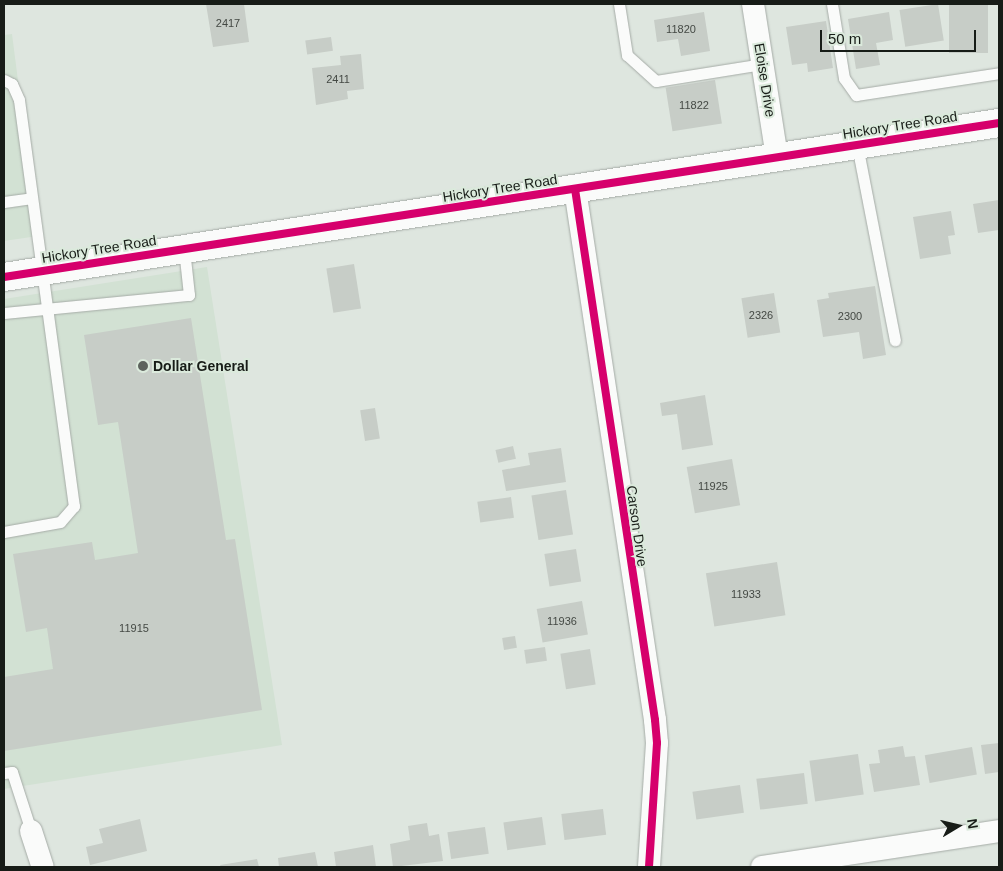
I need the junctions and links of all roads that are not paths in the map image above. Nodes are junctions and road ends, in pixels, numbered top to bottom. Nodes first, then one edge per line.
1 (619, 4) edge
2 (753, 4) edge
3 (832, 4) edge
4 (762, 64) junction
5 (999, 73) edge
6 (4, 80) edge
7 (999, 123) edge
8 (857, 145) junction
9 (777, 157) junction
10 (575, 189) junction
11 (32, 198) junction
12 (4, 202) edge
13 (184, 249) junction
14 (42, 270) junction
15 (4, 277) edge
16 (47, 307) junction
17 (4, 313) edge
18 (895, 340) dead end
19 (4, 532) edge
20 (4, 773) edge
21 (999, 830) edge
22 (32, 831) joint
23 (43, 867) edge
24 (649, 867) edge
25 (762, 867) edge

1 - 4 lane
2 - 4 street, Eloise Drive
3 - 5 lane
4 - 9 street, Eloise Drive
6 - 11 lane
7 - 8 street, Hickory Tree Road
8 - 9 street, Hickory Tree Road
8 - 18 lane
9 - 10 street, Hickory Tree Road
10 - 13 street, Hickory Tree Road
10 - 24 street, Carson Drive
11 - 12 lane
11 - 14 lane
13 - 14 street, Hickory Tree Road
13 - 16 lane
14 - 15 street, Hickory Tree Road
14 - 16 lane
16 - 17 lane
16 - 19 lane
20 - 22 lane
21 - 25 street
22 - 23 street

